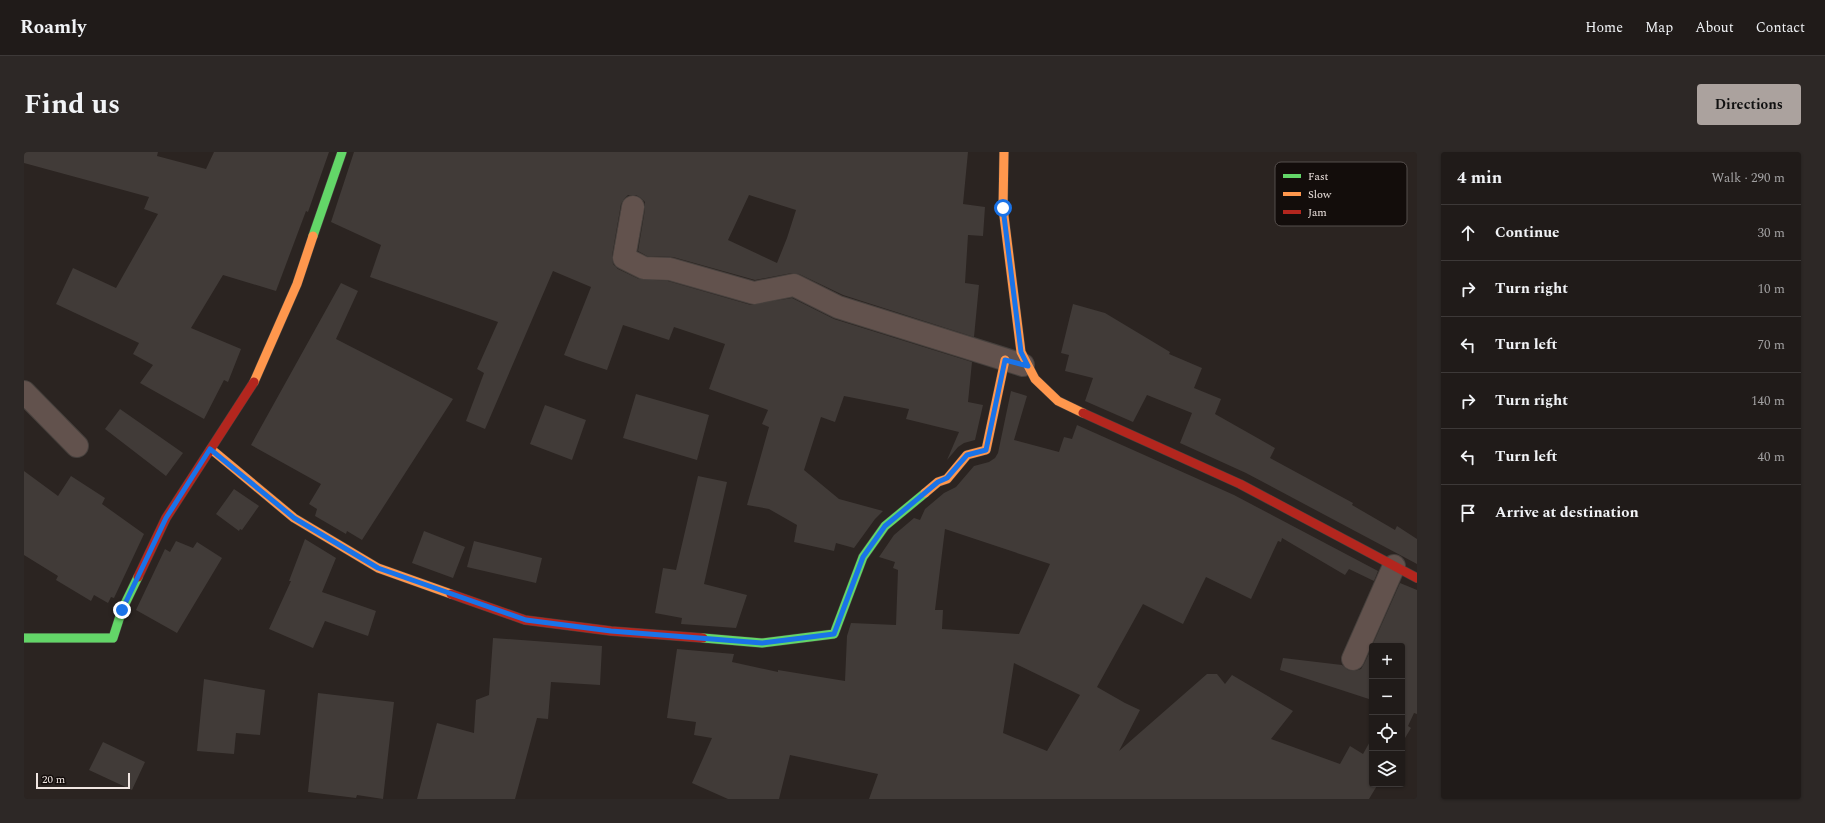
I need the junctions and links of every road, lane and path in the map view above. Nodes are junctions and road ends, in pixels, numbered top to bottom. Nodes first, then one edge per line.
1 (342, 152) edge
2 (1004, 152) edge
3 (634, 207) dead end
4 (1005, 360) junction
5 (1028, 366) junction
6 (24, 392) edge
7 (77, 446) dead end
8 (210, 449) junction
9 (1394, 566) junction
10 (1417, 578) edge
11 (24, 638) edge
12 (1353, 659) dead end

1 - 8 street
2 - 5 street
3 - 4 street
4 - 5 street
4 - 8 street
5 - 9 street
6 - 7 street
8 - 11 street
9 - 10 street
9 - 12 street

